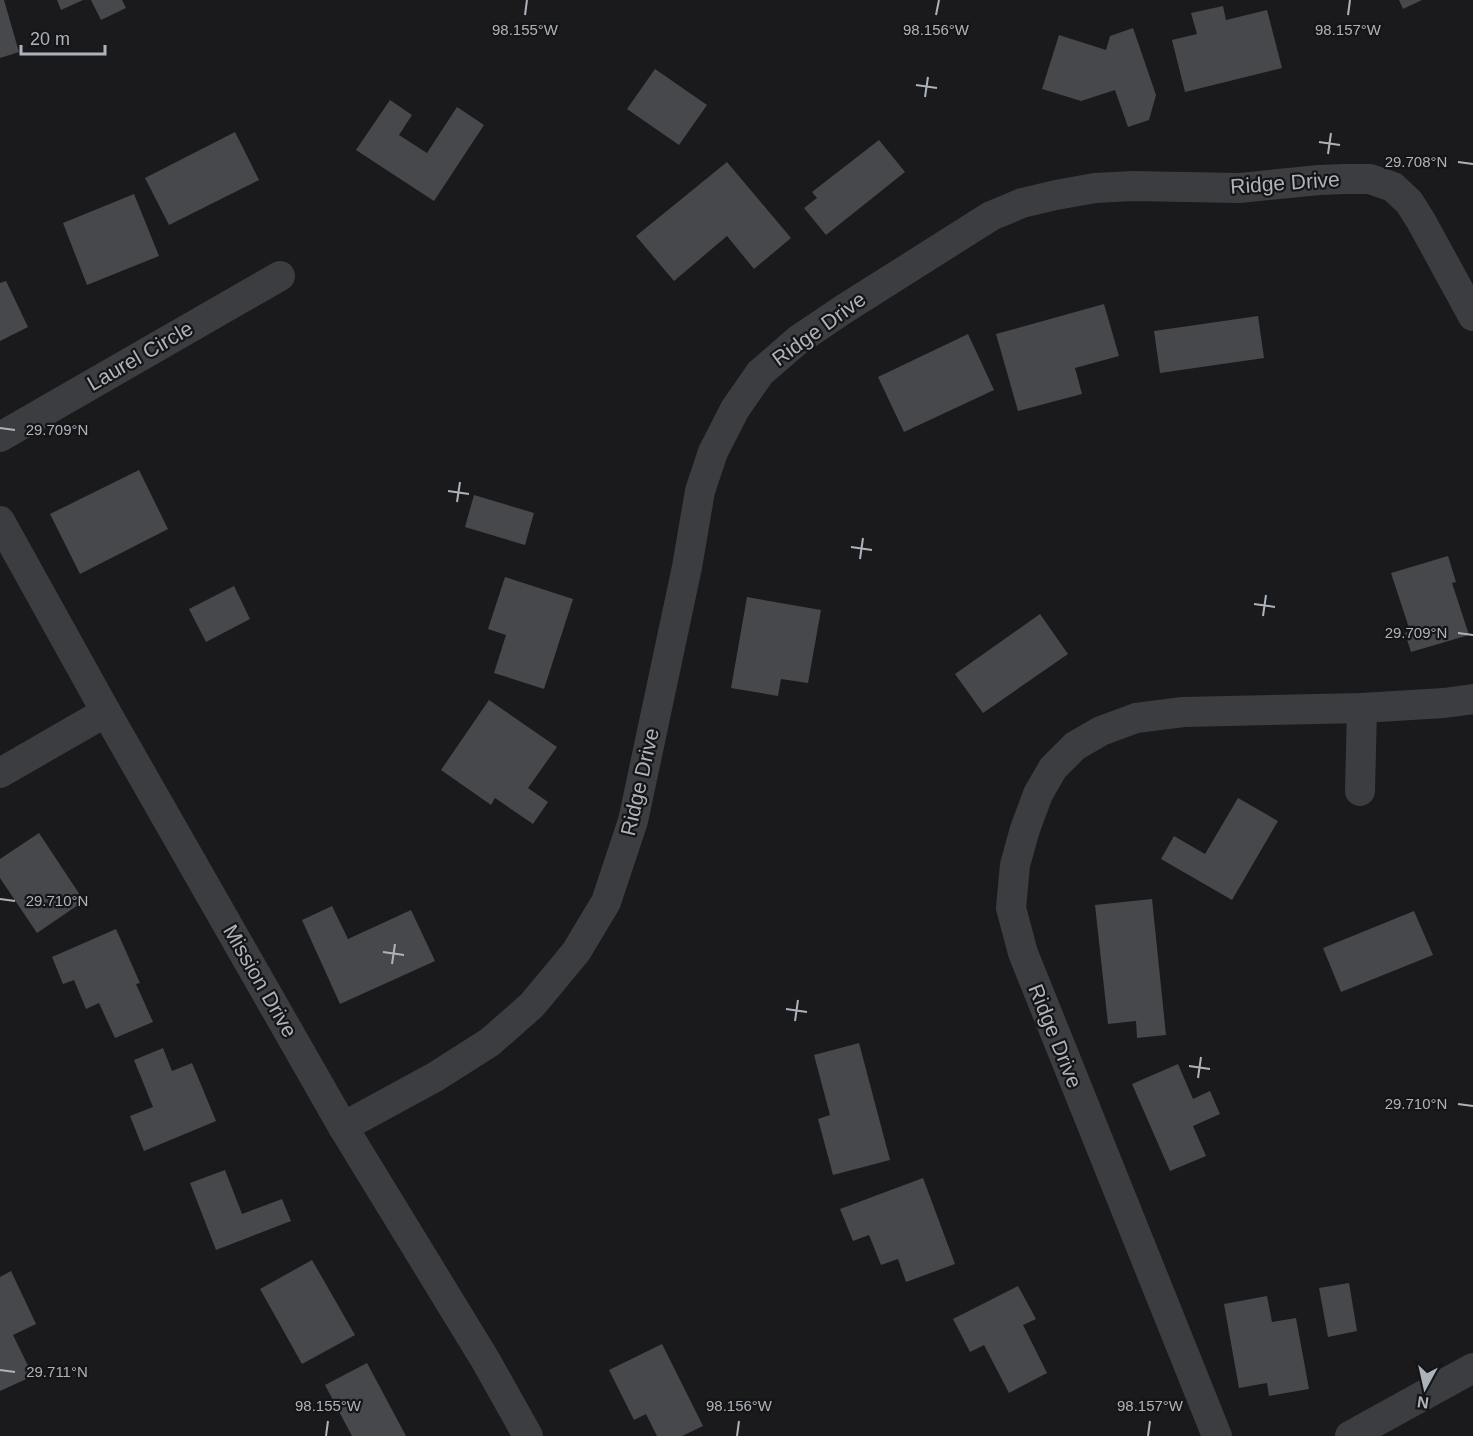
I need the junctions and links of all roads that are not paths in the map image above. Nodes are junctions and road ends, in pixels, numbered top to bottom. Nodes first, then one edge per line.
1 (280, 276) dead end
2 (1473, 316) edge
3 (0, 437) edge
4 (0, 521) edge
5 (1473, 699) edge
6 (1362, 708) junction
7 (106, 712) junction
8 (0, 773) edge
9 (1360, 791) dead end
10 (343, 1127) junction
11 (1473, 1368) edge
12 (528, 1436) edge
13 (1217, 1436) edge
14 (1350, 1436) edge

1 - 3 street, Laurel Circle
2 - 10 street, Ridge Drive
4 - 7 street, Mission Drive
5 - 6 street, Ridge Drive
6 - 9 street
6 - 13 street, Ridge Drive
7 - 8 street
7 - 10 street, Mission Drive
10 - 12 street, Mission Drive
11 - 14 street

